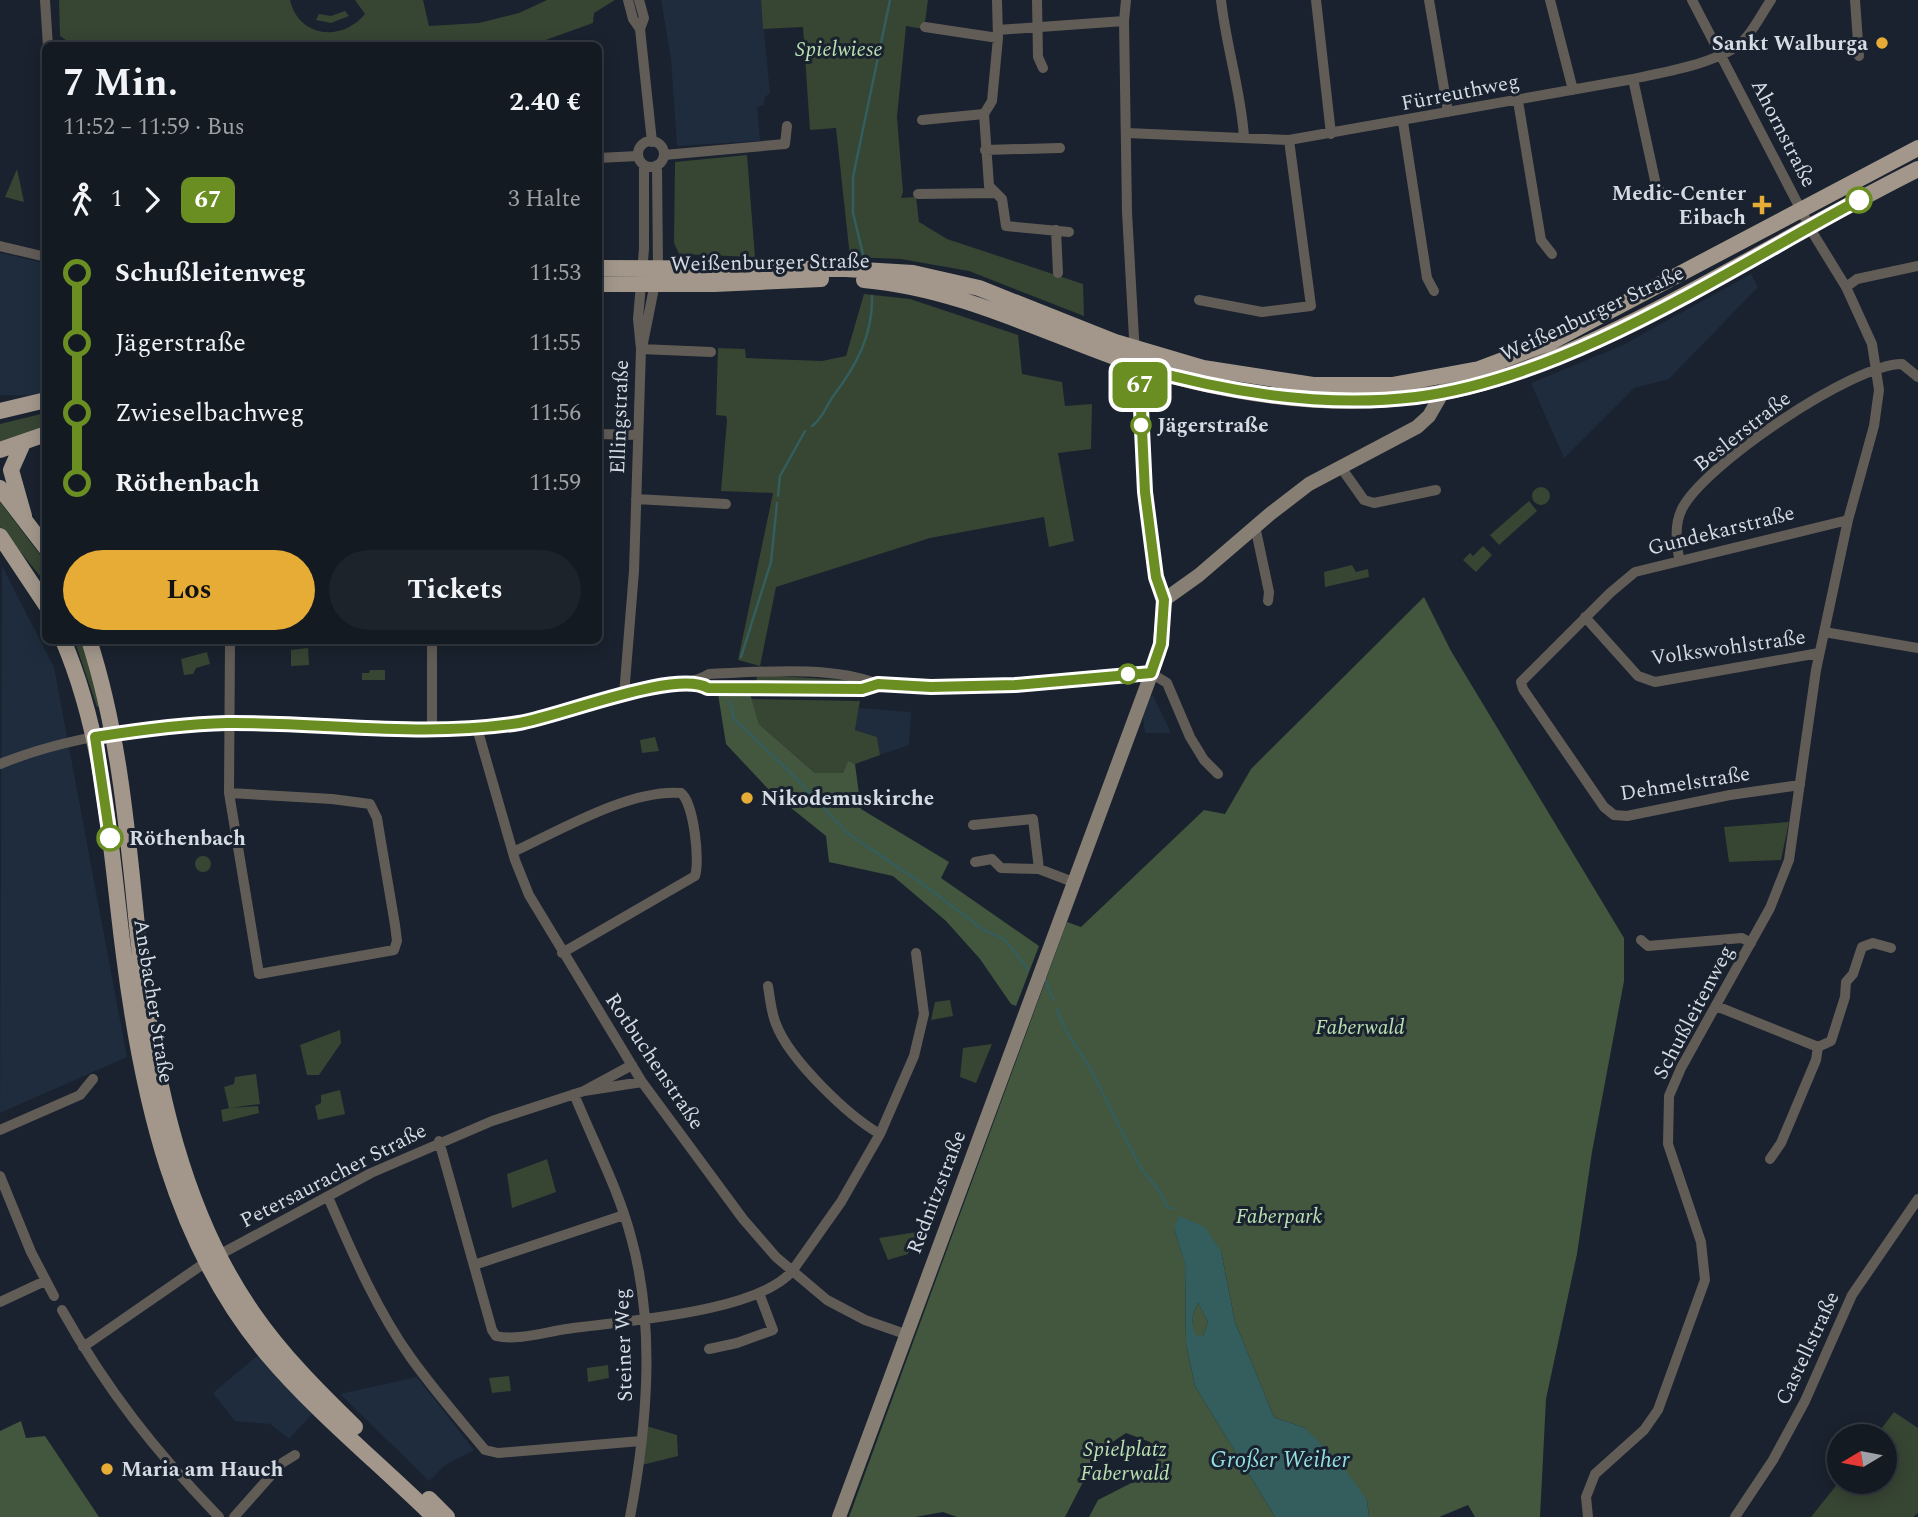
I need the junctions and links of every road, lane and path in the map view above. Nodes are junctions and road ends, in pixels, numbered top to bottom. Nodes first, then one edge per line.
1 (46, 0) edge
2 (628, 0) edge
3 (639, 0) edge
4 (997, 0) edge
5 (1037, 0) edge
6 (1126, 0) edge
7 (1221, 0) edge
8 (1316, 0) edge
9 (1429, 0) edge
10 (1550, 0) edge
11 (1692, 0) edge
12 (1771, 0) edge
13 (1855, 0) edge
14 (1124, 21) junction
15 (925, 27) dead end
16 (1036, 27) junction
17 (640, 29) junction
18 (998, 34) junction
19 (48, 42) edge
20 (1722, 54) junction
21 (1859, 56) dead end
22 (1043, 68) dead end
23 (1633, 79) junction
24 (1573, 90) junction
25 (1518, 101) junction
26 (1448, 112) junction
27 (984, 114) junction
28 (922, 120) dead end
29 (1403, 122) junction
30 (787, 126) dead end
31 (1126, 133) junction
32 (1331, 134) junction
33 (1244, 137) junction
34 (1289, 140) junction
35 (652, 142) junction
36 (1060, 148) dead end
37 (1918, 148) edge
38 (985, 150) junction
39 (664, 155) junction
40 (602, 158) edge
41 (641, 160) junction
42 (657, 165) junction
43 (1918, 169) edge
44 (996, 193) junction
45 (918, 194) dead end
46 (1664, 197) dead end
47 (1802, 209) junction
48 (1810, 227) junction
49 (1056, 230) junction
50 (1069, 232) dead end
51 (0, 246) edge
52 (1552, 254) dead end
53 (42, 256) edge
54 (1918, 266) edge
55 (651, 267) junction
56 (602, 268) edge
57 (1058, 273) dead end
58 (602, 284) edge
59 (649, 284) junction
60 (1846, 287) junction
61 (1434, 291) dead end
62 (1199, 300) dead end
63 (1633, 301) junction
64 (1621, 327) junction
65 (641, 349) junction
66 (1136, 349) junction
67 (711, 352) dead end
68 (1139, 367) junction
69 (1877, 368) junction
70 (1479, 369) junction
71 (1918, 377) edge
72 (1442, 393) junction
73 (42, 401) edge
74 (3, 411) edge
75 (602, 434) edge
76 (638, 435) junction
77 (42, 436) edge
78 (23, 443) junction
79 (0, 450) edge
80 (1340, 466) junction
81 (1436, 490) dead end
82 (2, 492) edge
83 (636, 499) junction
84 (726, 503) dead end
85 (23, 516) junction
86 (1848, 520) junction
87 (1255, 526) junction
88 (0, 536) edge
89 (42, 542) edge
90 (1679, 559) junction
91 (42, 599) edge
92 (1164, 600) junction
93 (1268, 601) dead end
94 (1586, 617) junction
95 (1824, 632) junction
96 (64, 644) edge
97 (90, 644) edge
98 (229, 644) edge
99 (432, 644) edge
100 (1918, 648) edge
101 (1819, 653) junction
102 (1151, 673) junction
103 (697, 681) junction
104 (1521, 681) joint
105 (878, 684) junction
106 (624, 695) junction
107 (228, 723) junction
108 (477, 728) junction
109 (432, 729) junction
110 (113, 734) junction
111 (95, 737) junction
112 (0, 764) edge
113 (1218, 774) dead end
114 (1800, 785) junction
115 (229, 793) junction
116 (972, 825) dead end
117 (513, 852) junction
118 (975, 862) dead end
119 (1039, 869) junction
120 (1073, 881) junction
121 (1641, 940) dead end
122 (1751, 943) junction
123 (1891, 948) dead end
124 (562, 953) junction
125 (916, 953) dead end
126 (768, 986) dead end
127 (1716, 1006) junction
128 (1818, 1047) junction
129 (632, 1065) junction
130 (93, 1079) dead end
131 (642, 1082) junction
132 (579, 1093) junction
133 (0, 1130) edge
134 (880, 1134) junction
135 (439, 1141) junction
136 (1770, 1159) dead end
137 (0, 1176) edge
138 (328, 1197) junction
139 (1918, 1199) edge
140 (624, 1215) junction
141 (213, 1259) junction
142 (474, 1265) junction
143 (793, 1270) junction
144 (45, 1281) junction
145 (759, 1293) junction
146 (54, 1296) dead end
147 (0, 1302) edge
148 (62, 1310) dead end
149 (643, 1318) junction
150 (905, 1334) junction
151 (83, 1347) junction
152 (709, 1349) dead end
153 (641, 1441) junction
154 (295, 1455) dead end
155 (219, 1517) edge
156 (234, 1517) edge
157 (434, 1517) edge
158 (447, 1517) edge
159 (629, 1517) edge
160 (838, 1517) edge
161 (1588, 1517) edge
162 (1735, 1517) edge

1 - 19 street
2 - 17 street
3 - 17 street
4 - 18 street
5 - 16 street
6 - 14 street
7 - 33 street
8 - 32 street
9 - 26 street
10 - 24 street
11 - 20 street, Ahornstraße
12 - 20 street, Fürreuthweg
13 - 21 street
14 - 16 street
14 - 31 street
15 - 18 street
16 - 18 street
16 - 22 street
17 - 35 street
18 - 27 street
20 - 23 street, Fürreuthweg
20 - 47 street, Ahornstraße
23 - 24 street, Fürreuthweg
23 - 46 street
24 - 25 street, Fürreuthweg
25 - 26 street, Fürreuthweg
25 - 52 street
26 - 29 street, Fürreuthweg
27 - 28 street
27 - 38 street
29 - 32 street, Fürreuthweg
29 - 61 street
30 - 39 street
31 - 33 street, Fürreuthweg
31 - 66 street
32 - 34 street, Fürreuthweg
33 - 34 street, Fürreuthweg
34 - 62 street
35 - 39 street
35 - 41 street
36 - 38 street
37 - 47 main road, Weißenburger Straße
38 - 44 street
39 - 42 street
40 - 41 street
41 - 42 street
41 - 55 street
42 - 55 street
43 - 48 main road, Weißenburger Straße
44 - 45 street
44 - 49 street
47 - 48 street, Schußleitenweg
47 - 63 main road, Weißenburger Straße
48 - 60 street, Schußleitenweg
48 - 64 main road, Weißenburger Straße
49 - 50 street
49 - 57 street
51 - 53 street
54 - 60 street
55 - 56 main road, Weißenburger Straße
55 - 59 street, Ellingstraße
55 - 66 main road, Weißenburger Straße
58 - 59 main road, Weißenburger Straße
59 - 65 street, Ellingstraße
59 - 68 main road, Weißenburger Straße
60 - 69 street, Schußleitenweg
63 - 64 main road
63 - 70 main road, Weißenburger Straße
64 - 72 main road, Weißenburger Straße
65 - 67 street
65 - 76 street, Ellingstraße
66 - 68 street
66 - 70 main road, Weißenburger Straße
68 - 72 main road, Weißenburger Straße
68 - 92 street
69 - 71 street
69 - 86 street, Schußleitenweg
69 - 90 street, Beslerstraße
70 - 72 main road
72 - 80 main road
73 - 74 main road
75 - 76 street
76 - 83 street, Ellingstraße
77 - 78 main road
78 - 79 main road
78 - 85 main road
80 - 81 street
80 - 87 main road
82 - 85 main road
83 - 84 street
83 - 106 street, Ellingstraße
85 - 89 main road
86 - 90 street, Gundekarstraße
86 - 95 street, Schußleitenweg
87 - 92 main road
87 - 93 street
88 - 91 main road
90 - 94 street, Gundekarstraße
92 - 102 main road, Rednitzstraße
94 - 101 street, Volkswohlstraße
94 - 104 street, Gundekarstraße
95 - 100 street
95 - 101 street, Schußleitenweg
96 - 111 main road, Ansbacher Straße
97 - 110 main road, Ansbacher Straße
98 - 107 street
99 - 109 street
101 - 114 street, Schußleitenweg
102 - 105 street
102 - 113 street
102 - 120 main road, Rednitzstraße
103 - 105 street
103 - 105 street
103 - 106 street
104 - 114 street, Dehmelstraße
106 - 108 street
107 - 109 street
107 - 110 street
107 - 115 street
108 - 109 street
108 - 117 street, Rotbuchenstraße
110 - 111 street
110 - 141 main road, Ansbacher Straße
111 - 112 street
111 - 141 main road, Ansbacher Straße
114 - 122 street, Schußleitenweg
115 - 115 street
116 - 119 street
117 - 124 street, Rotbuchenstraße
117 - 124 street
118 - 119 street
119 - 120 street
120 - 150 main road, Rednitzstraße
121 - 122 street, Schußleitenweg
122 - 127 street, Schußleitenweg
123 - 128 street
124 - 129 street, Rotbuchenstraße
125 - 134 street
126 - 134 street
127 - 128 street
127 - 161 street, Schußleitenweg
128 - 136 street
129 - 131 street, Rotbuchenstraße
129 - 132 street, Petersauracher Straße
130 - 133 street
131 - 132 street, Petersauracher Straße
131 - 143 street, Rotbuchenstraße
132 - 135 street, Petersauracher Straße
132 - 140 street, Steiner Weg
134 - 143 street
135 - 138 street, Petersauracher Straße
135 - 142 street
137 - 144 street
138 - 141 street, Petersauracher Straße
138 - 153 street
139 - 162 street, Castellstraße
140 - 142 street
140 - 149 street, Steiner Weg
141 - 151 street, Petersauracher Straße
141 - 157 main road, Ansbacher Straße
141 - 158 main road, Ansbacher Straße
142 - 149 street
143 - 145 street
143 - 150 street, Rotbuchenstraße
144 - 146 street
144 - 147 street
145 - 149 street
145 - 152 street
148 - 151 street
149 - 153 street, Steiner Weg
150 - 160 main road, Rednitzstraße
151 - 155 street
153 - 159 street, Steiner Weg
154 - 156 street

